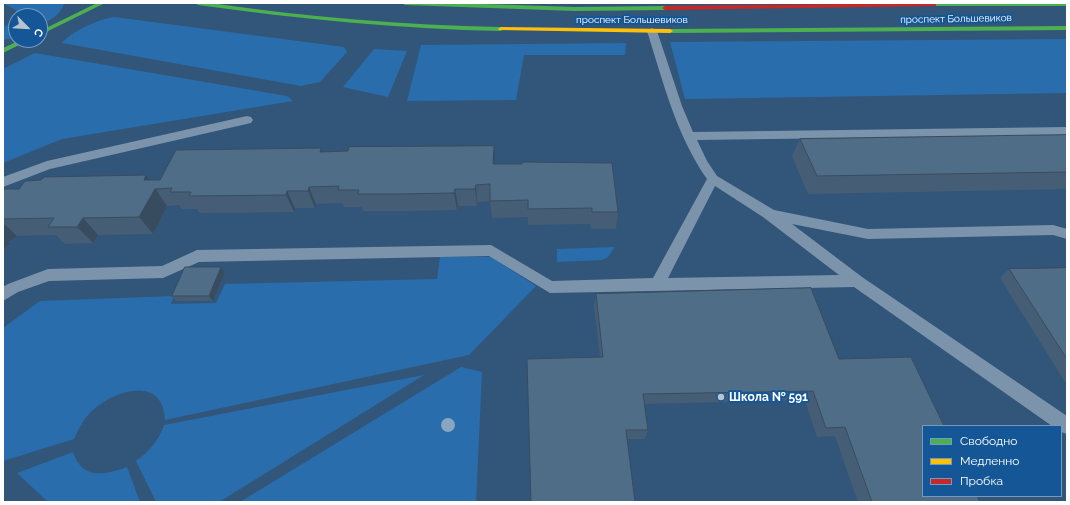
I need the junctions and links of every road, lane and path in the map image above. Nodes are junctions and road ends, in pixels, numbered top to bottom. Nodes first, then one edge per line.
1 (102, 3) edge
2 (198, 3) edge
3 (405, 3) edge
4 (1067, 4) edge
5 (1067, 28) edge
6 (48, 29) edge
7 (652, 31) junction
8 (247, 120) dead end
9 (1067, 131) edge
10 (690, 136) junction
11 (713, 179) junction
12 (3, 182) edge
13 (768, 213) junction
14 (1067, 234) edge
15 (857, 282) junction
16 (657, 284) junction
17 (3, 295) edge
18 (1067, 426) edge

1 - 6 main road
2 - 7 main road, проспект Большевиков
3 - 4 main road, проспект Большевиков
5 - 7 main road, проспект Большевиков
7 - 10 lane
8 - 12 lane
9 - 10 lane
10 - 11 lane
11 - 13 lane
11 - 16 lane
13 - 14 lane
13 - 15 lane
15 - 16 lane
15 - 18 lane
16 - 17 lane

